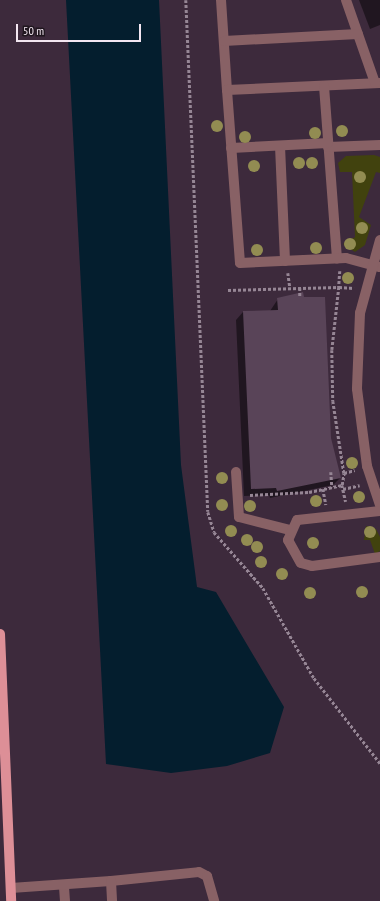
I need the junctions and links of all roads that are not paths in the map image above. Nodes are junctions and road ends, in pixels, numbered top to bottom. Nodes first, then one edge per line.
1 (221, 0) edge
2 (346, 0) edge
3 (358, 34) junction
4 (224, 41) junction
5 (378, 83) edge
6 (324, 86) junction
7 (227, 90) junction
8 (328, 145) junction
9 (380, 145) edge
10 (280, 146) junction
11 (231, 148) junction
12 (380, 240) edge
13 (337, 259) junction
14 (285, 261) junction
15 (375, 266) edge
16 (236, 472) dead end
17 (380, 505) edge
18 (380, 511) edge
19 (290, 530) junction
20 (380, 557) edge
21 (0, 634) edge
22 (111, 881) junction
23 (64, 887) junction
24 (11, 888) junction
25 (11, 901) edge
26 (65, 901) edge
27 (112, 901) edge
28 (214, 901) edge

1 - 4 lane
2 - 3 lane
3 - 4 lane
3 - 5 lane
4 - 7 lane
5 - 6 lane
6 - 7 lane
6 - 8 lane
7 - 11 lane
8 - 9 lane
8 - 10 lane
8 - 13 lane
10 - 11 lane
10 - 14 lane
11 - 14 lane
12 - 15 lane
13 - 14 lane
13 - 15 lane
15 - 17 lane
16 - 19 lane
18 - 19 lane
19 - 20 lane
21 - 24 main road
22 - 23 lane
22 - 27 lane
22 - 28 lane
23 - 24 lane
23 - 26 lane
24 - 25 main road

